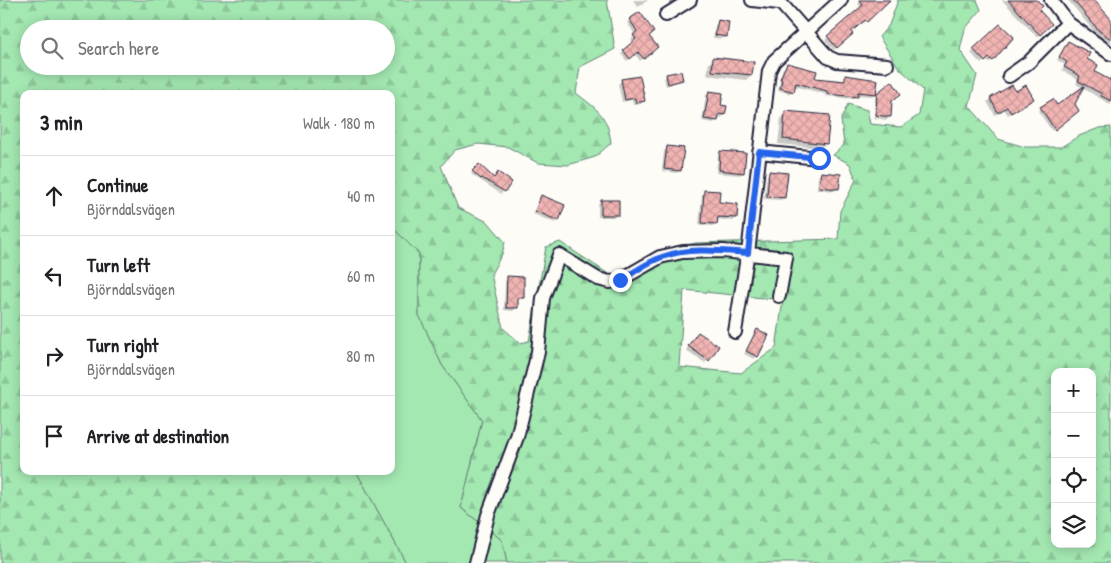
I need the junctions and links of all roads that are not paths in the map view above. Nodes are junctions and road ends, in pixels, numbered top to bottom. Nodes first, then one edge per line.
1 (690, 0) edge
2 (752, 0) edge
3 (841, 0) edge
4 (1051, 0) edge
5 (778, 1) edge
6 (666, 15) dead end
7 (1068, 23) junction
8 (806, 31) junction
9 (1111, 54) edge
10 (887, 65) dead end
11 (1010, 76) dead end
12 (759, 152) junction
13 (819, 158) dead end
14 (748, 253) junction
15 (778, 296) dead end
16 (735, 332) dead end
17 (476, 563) edge

1 - 6 street
2 - 5 street
3 - 8 street
4 - 7 street
5 - 8 street
7 - 9 street
7 - 11 street
8 - 10 street
8 - 12 street
12 - 13 street
12 - 14 street
14 - 15 street
14 - 16 street
14 - 17 street

